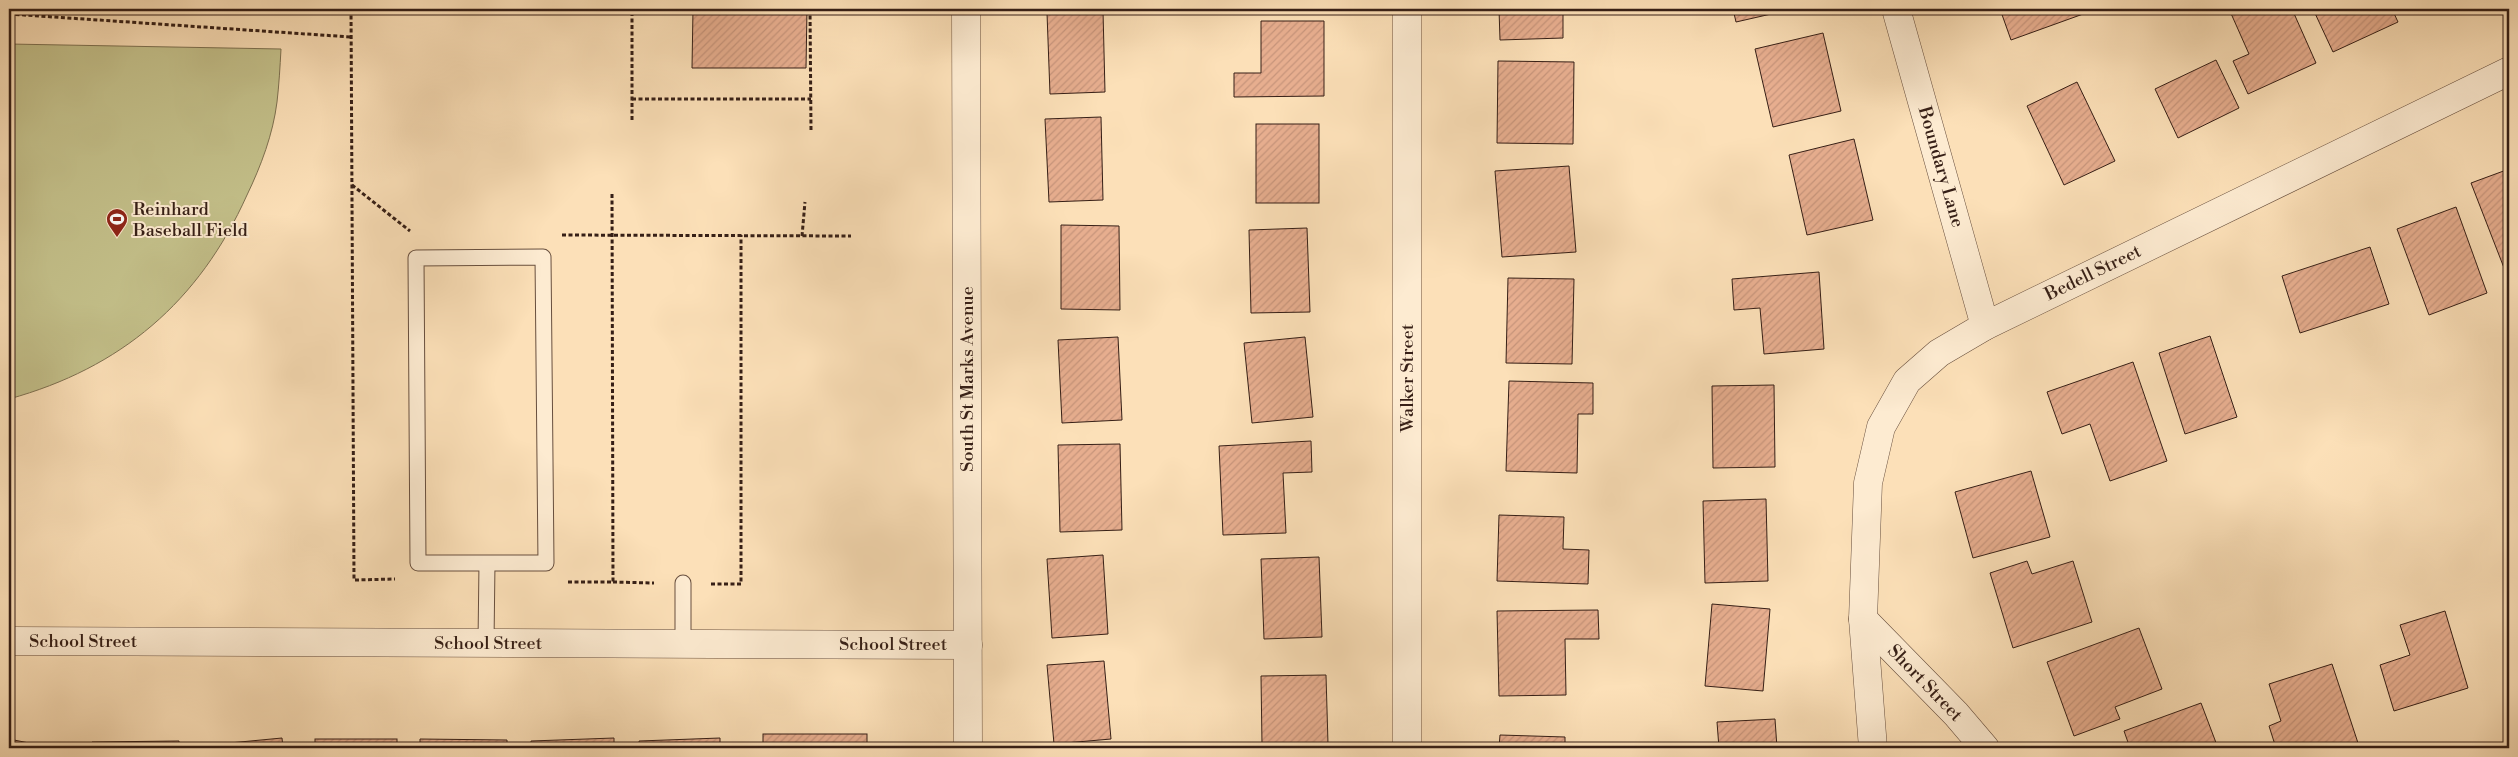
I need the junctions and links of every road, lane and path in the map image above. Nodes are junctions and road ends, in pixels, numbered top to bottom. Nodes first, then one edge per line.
1 (351, 9) edge
2 (632, 9) edge
3 (810, 9) edge
4 (966, 9) edge
5 (1407, 9) edge
6 (1896, 9) edge
7 (9, 14) edge
8 (351, 36) junction
9 (2509, 71) edge
10 (811, 99) junction
11 (632, 100) junction
12 (632, 120) dead end
13 (811, 131) dead end
14 (352, 184) junction
15 (612, 192) dead end
16 (805, 202) dead end
17 (415, 235) dead end
18 (552, 235) dead end
19 (611, 235) junction
20 (741, 235) junction
21 (802, 236) junction
22 (851, 236) dead end
23 (1985, 326) junction
24 (418, 563) junction
25 (487, 563) junction
26 (546, 563) junction
27 (613, 582) junction
28 (683, 583) junction
29 (1863, 619) junction
30 (9, 641) edge
31 (486, 643) junction
32 (683, 643) junction
33 (968, 645) junction
34 (968, 748) edge
35 (1407, 748) edge
36 (1873, 748) edge
37 (1985, 748) edge

1 - 8 path
2 - 11 path
3 - 10 path
4 - 33 street, South St Marks Avenue
5 - 35 street, Walker Street
6 - 23 street, Boundary Lane
7 - 8 path
8 - 14 path
9 - 23 street, Bedell Street
10 - 11 path
10 - 13 path
11 - 12 path
14 - 17 path
14 - 24 path
15 - 19 path
16 - 21 path
18 - 19 path
19 - 20 path
19 - 27 path
20 - 21 path
20 - 28 path
21 - 22 path
23 - 29 street, Bedell Street
24 - 25 lane
24 - 26 lane
25 - 26 lane
25 - 31 lane
26 - 27 path
27 - 28 path
28 - 32 lane
29 - 36 street, Bedell Street
29 - 37 street, Short Street
30 - 31 street, School Street
31 - 32 street, School Street
32 - 33 street, School Street
33 - 34 street, South St Marks Avenue

